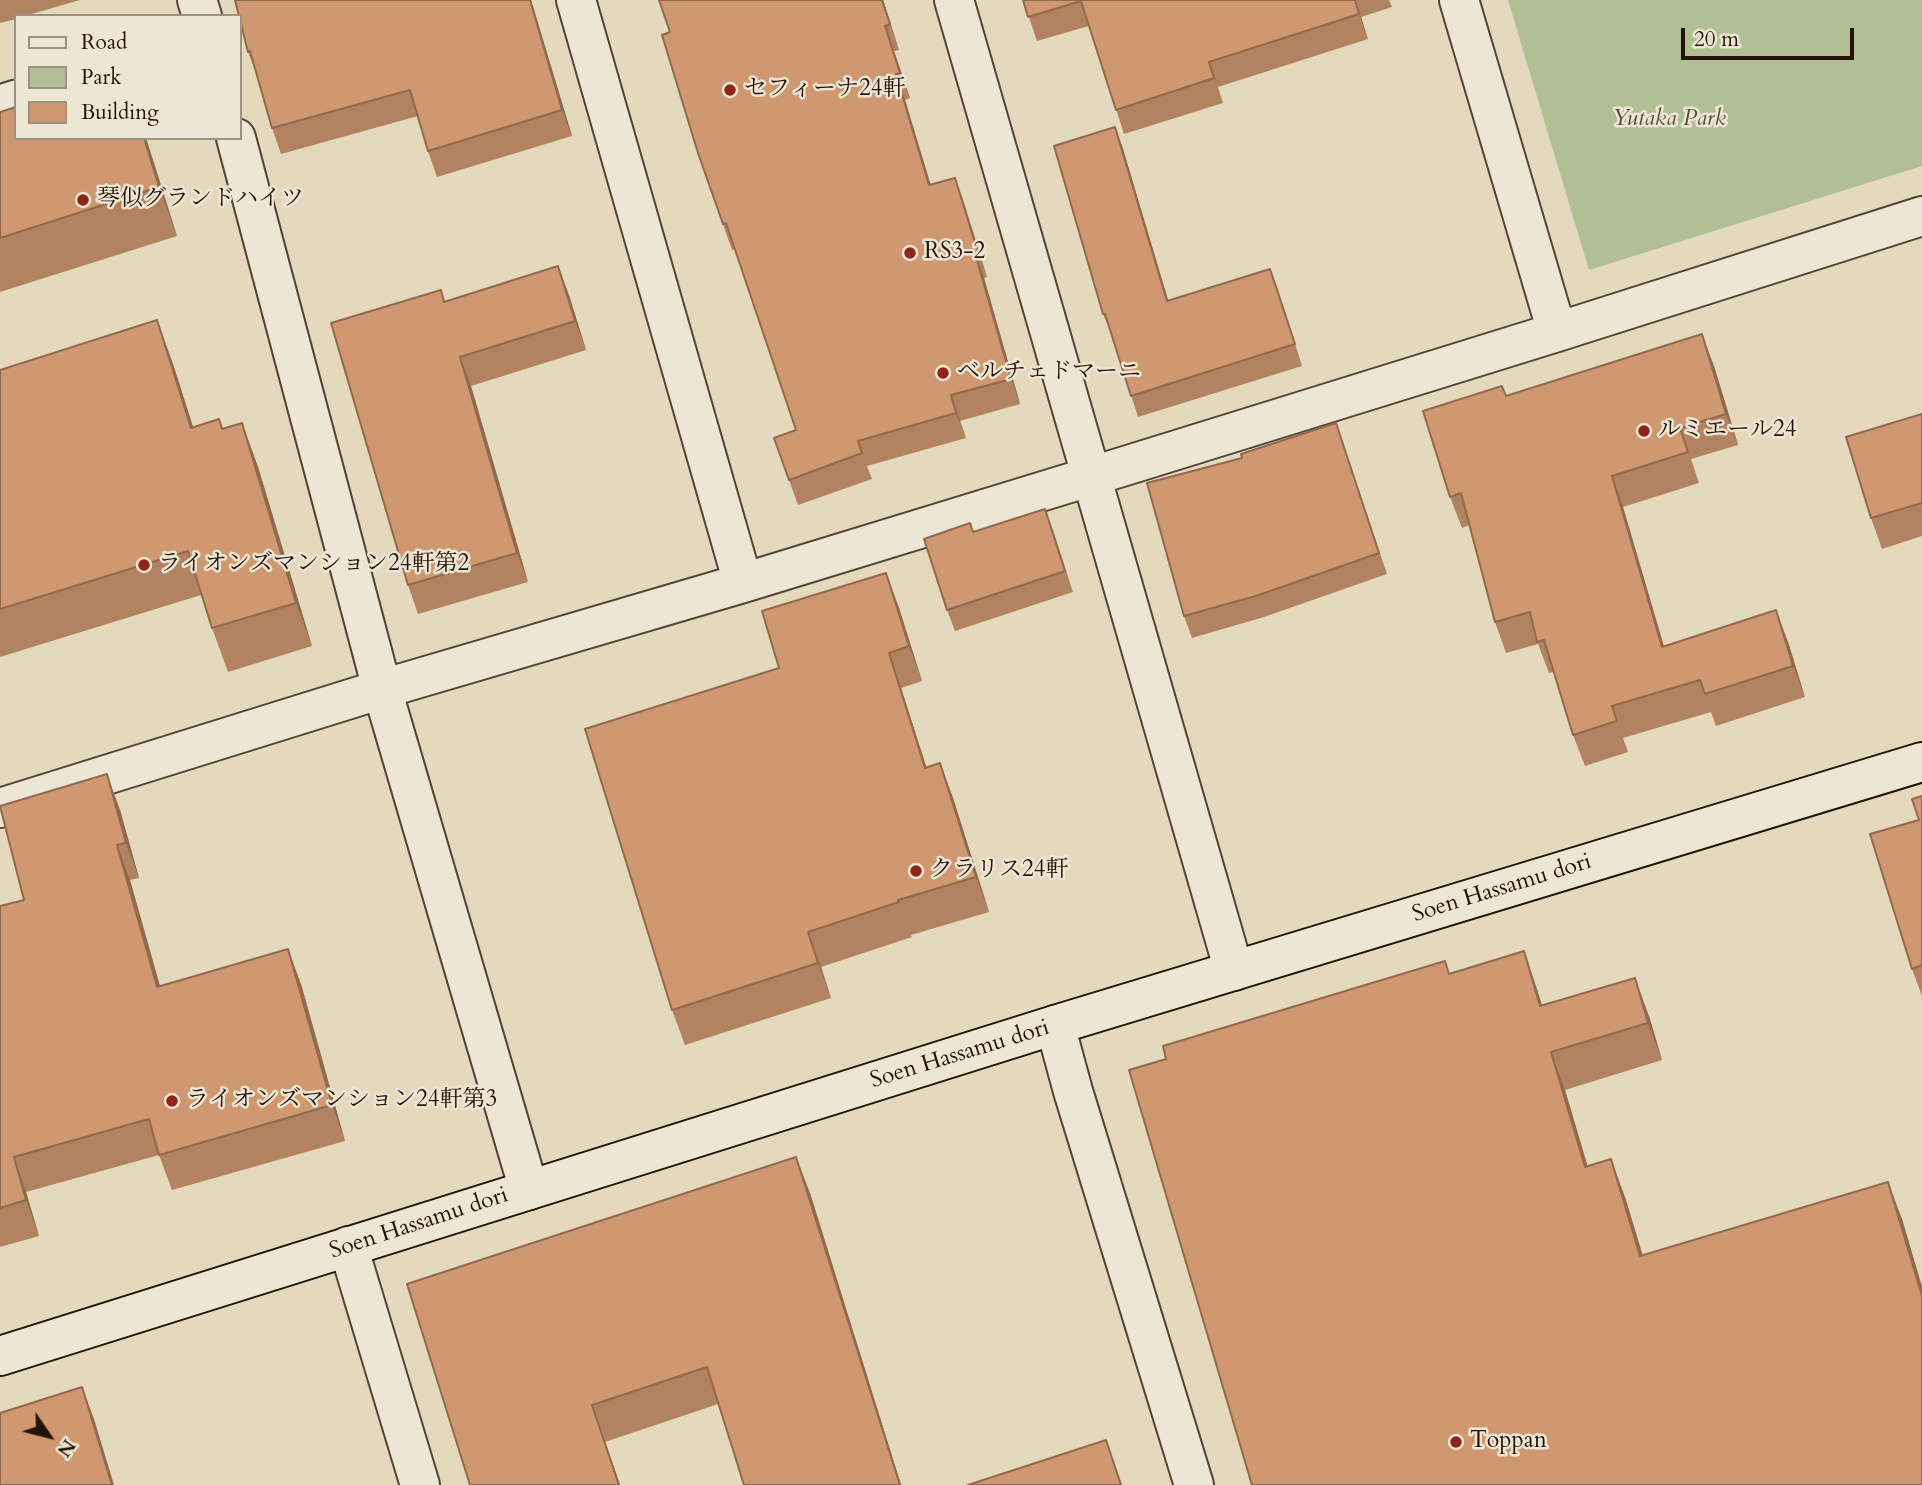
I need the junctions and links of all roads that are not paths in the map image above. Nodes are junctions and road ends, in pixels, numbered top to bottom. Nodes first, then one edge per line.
1 (576, 0) edge
2 (954, 0) edge
3 (1459, 0) edge
4 (237, 140) edge
5 (1922, 216) edge
6 (1557, 332) junction
7 (1090, 476) junction
8 (743, 583) junction
9 (382, 689) junction
10 (1922, 762) edge
11 (0, 808) edge
12 (1234, 971) junction
13 (1055, 1025) junction
14 (528, 1190) junction
15 (348, 1246) junction
16 (0, 1356) edge
17 (420, 1485) edge
18 (1194, 1485) edge

1 - 8 street
2 - 7 street
3 - 6 street
4 - 9 street
5 - 6 street
6 - 7 street
7 - 8 street
7 - 12 street
8 - 9 street
9 - 11 street
9 - 14 street
10 - 12 street, Soen Hassamu dori
12 - 13 street, Soen Hassamu dori
13 - 14 street, Soen Hassamu dori
13 - 18 street
14 - 15 street, Soen Hassamu dori
15 - 16 street, Soen Hassamu dori
15 - 17 street

